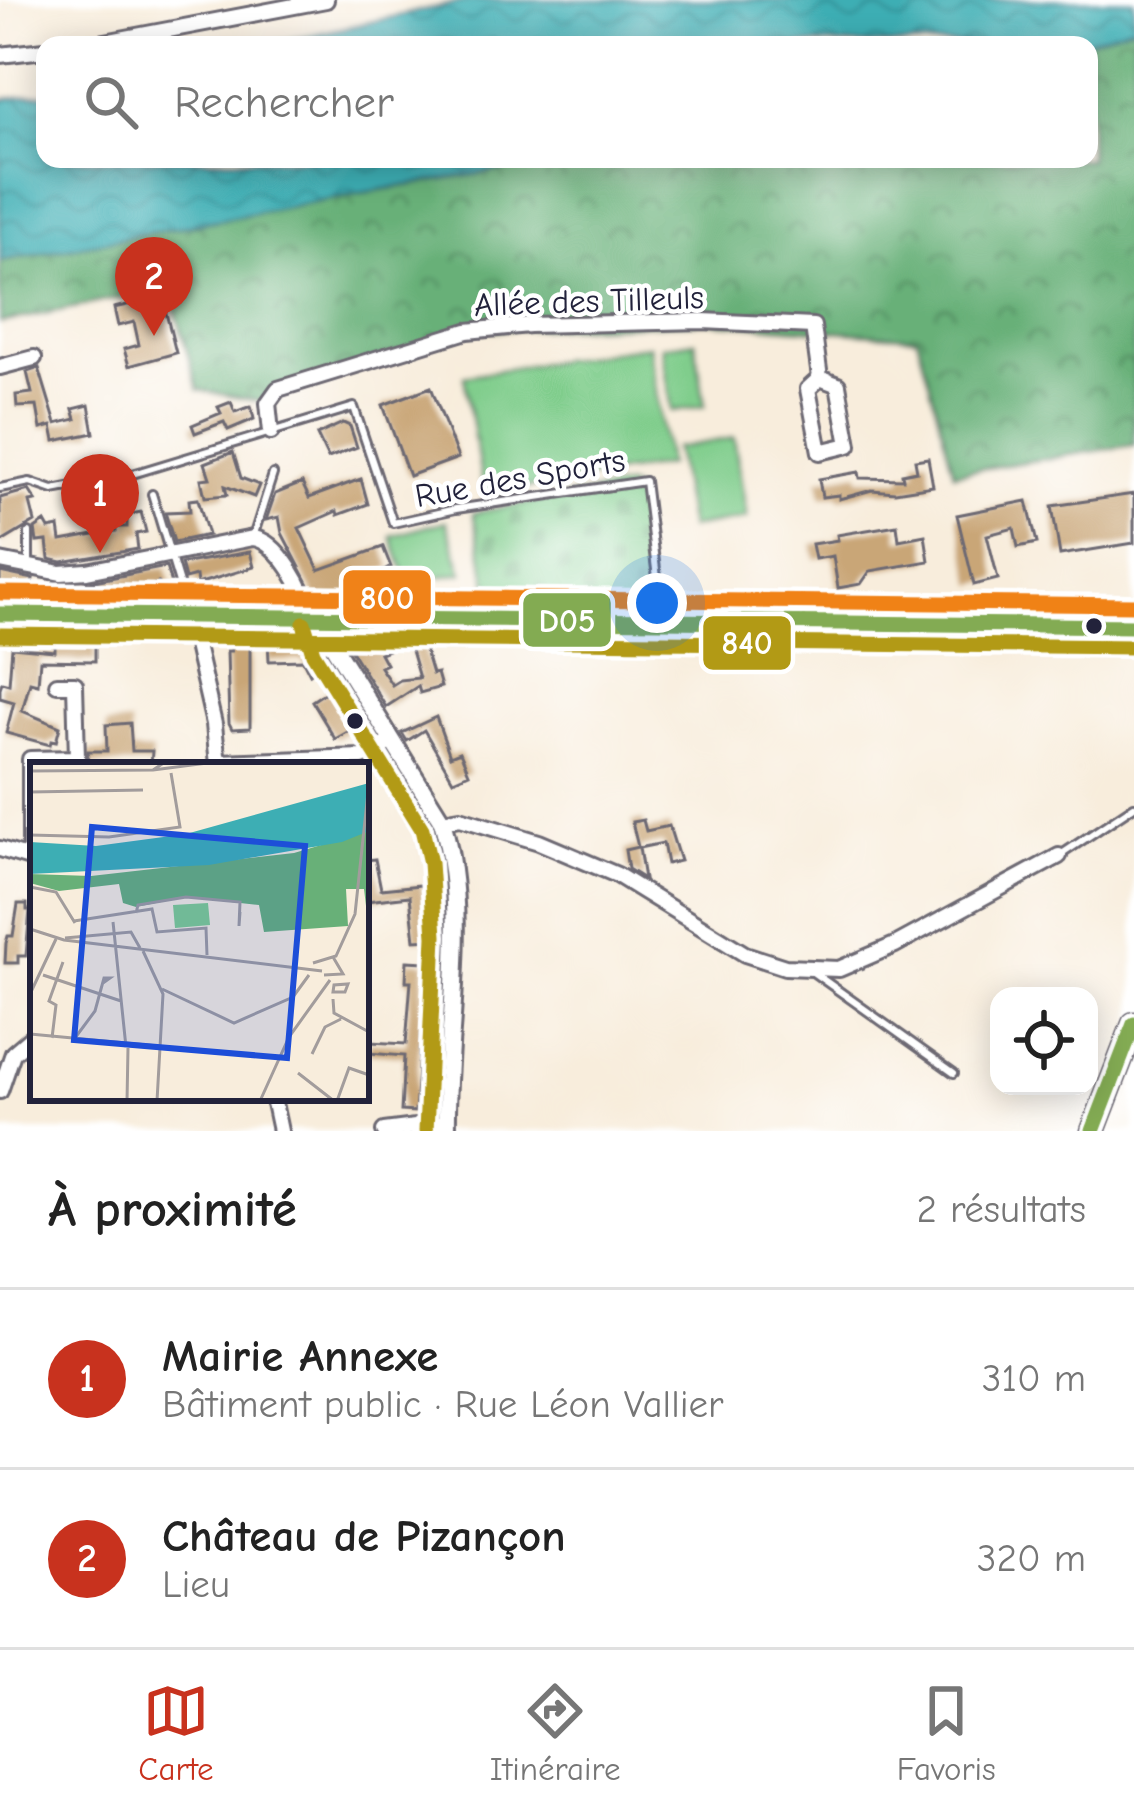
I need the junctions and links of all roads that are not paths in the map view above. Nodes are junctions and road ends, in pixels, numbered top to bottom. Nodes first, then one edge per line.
1 (326, 0) edge
2 (136, 36) edge
3 (36, 51) edge
4 (0, 55) edge
5 (34, 358) dead end
6 (0, 367) edge
7 (820, 378) junction
8 (271, 432) junction
9 (273, 473) dead end
10 (0, 488) edge
11 (152, 494) dead end
12 (29, 533) dead end
13 (253, 538) junction
14 (170, 554) junction
15 (0, 561) edge
16 (29, 567) junction
17 (0, 614) edge
18 (189, 615) junction
19 (317, 617) junction
20 (662, 621) junction
21 (1134, 626) edge
22 (57, 684) dead end
23 (392, 742) junction
24 (30, 762) edge
25 (218, 762) edge
26 (242, 762) edge
27 (1134, 806) edge
28 (442, 821) junction
29 (0, 849) edge
30 (1059, 856) joint
31 (30, 858) edge
32 (806, 968) junction
33 (1134, 1024) edge
34 (30, 1039) edge
35 (954, 1073) dead end
36 (0, 1091) edge
37 (274, 1101) edge
38 (447, 1127) edge
39 (280, 1131) edge
40 (384, 1131) edge
41 (1093, 1131) edge

1 - 2 street
3 - 4 street
5 - 6 street
7 - 7 street
7 - 8 street, Allée des Tilleuls
8 - 10 lane, Rue des Sports
8 - 20 lane, Rue des Sports
9 - 13 lane
11 - 14 lane
12 - 16 lane
13 - 14 street
13 - 19 street
14 - 16 street
14 - 18 lane
15 - 16 street
17 - 18 main road
18 - 19 main road
18 - 25 street
19 - 20 main road
19 - 23 street
20 - 21 main road
22 - 24 street
23 - 26 street
23 - 28 street
27 - 30 lane
28 - 32 street
28 - 38 street
29 - 31 street
30 - 32 street
32 - 35 lane
33 - 41 main road
34 - 36 street
37 - 39 street
38 - 40 street

